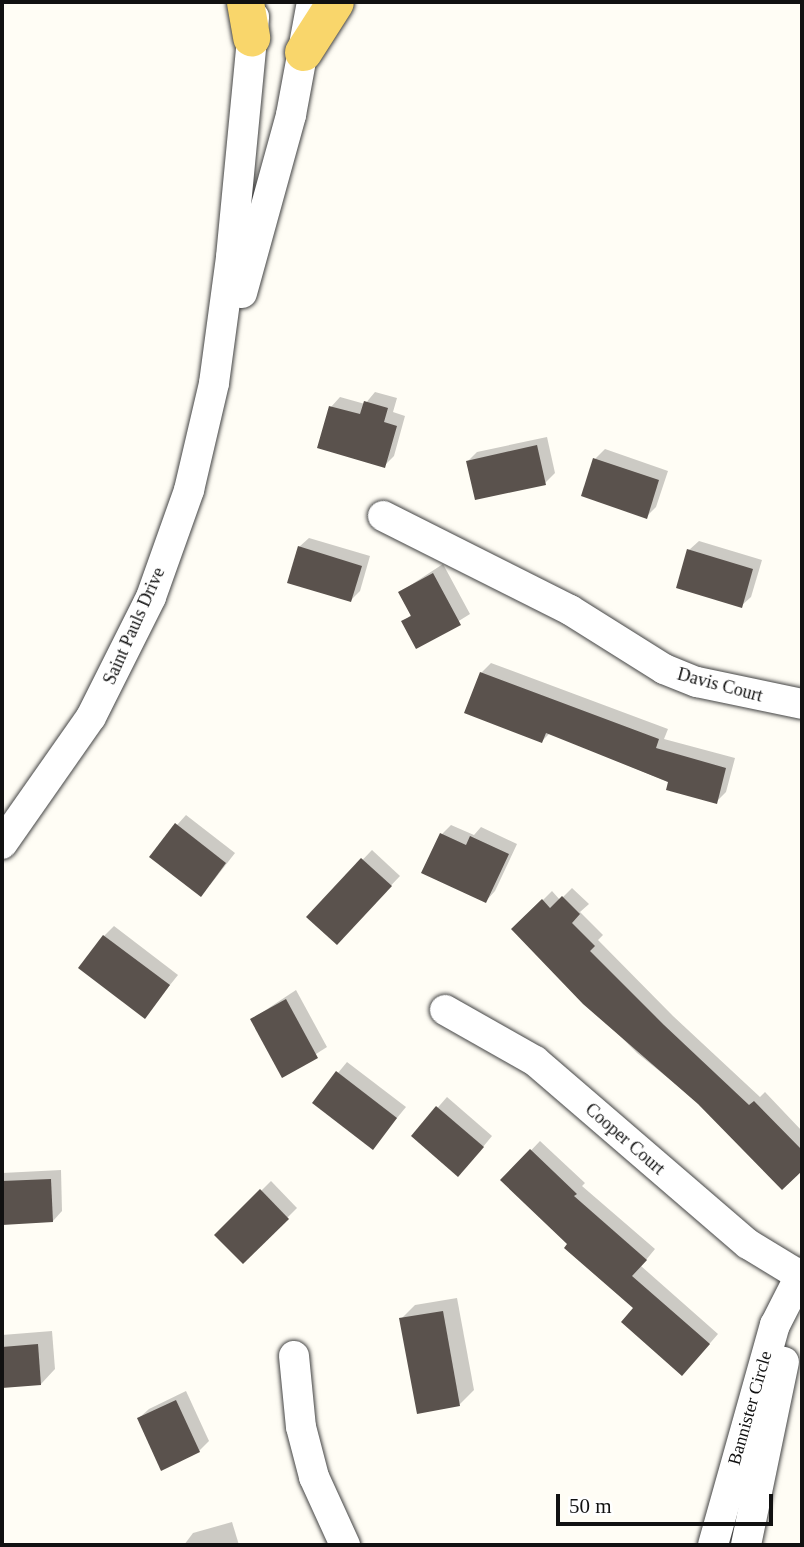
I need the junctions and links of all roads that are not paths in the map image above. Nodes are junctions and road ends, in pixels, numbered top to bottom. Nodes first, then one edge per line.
1 (312, 2) edge
2 (335, 2) edge
3 (251, 13) edge
4 (303, 51) junction
5 (214, 383) junction
6 (383, 516) dead end
7 (802, 704) edge
8 (2, 844) edge
9 (446, 1010) dead end
10 (801, 1273) edge
11 (294, 1356) dead end
12 (345, 1545) edge
13 (713, 1545) edge
14 (746, 1545) edge

1 - 4 street, Saint Pauls Drive
2 - 4 main road
3 - 5 street, Saint Pauls Drive
4 - 5 street, Saint Pauls Drive
5 - 8 street, Saint Pauls Drive
6 - 7 street, Davis Court
9 - 10 street, Cooper Court
10 - 13 street, Bannister Circle
10 - 14 street, Bannister Circle
11 - 12 street

